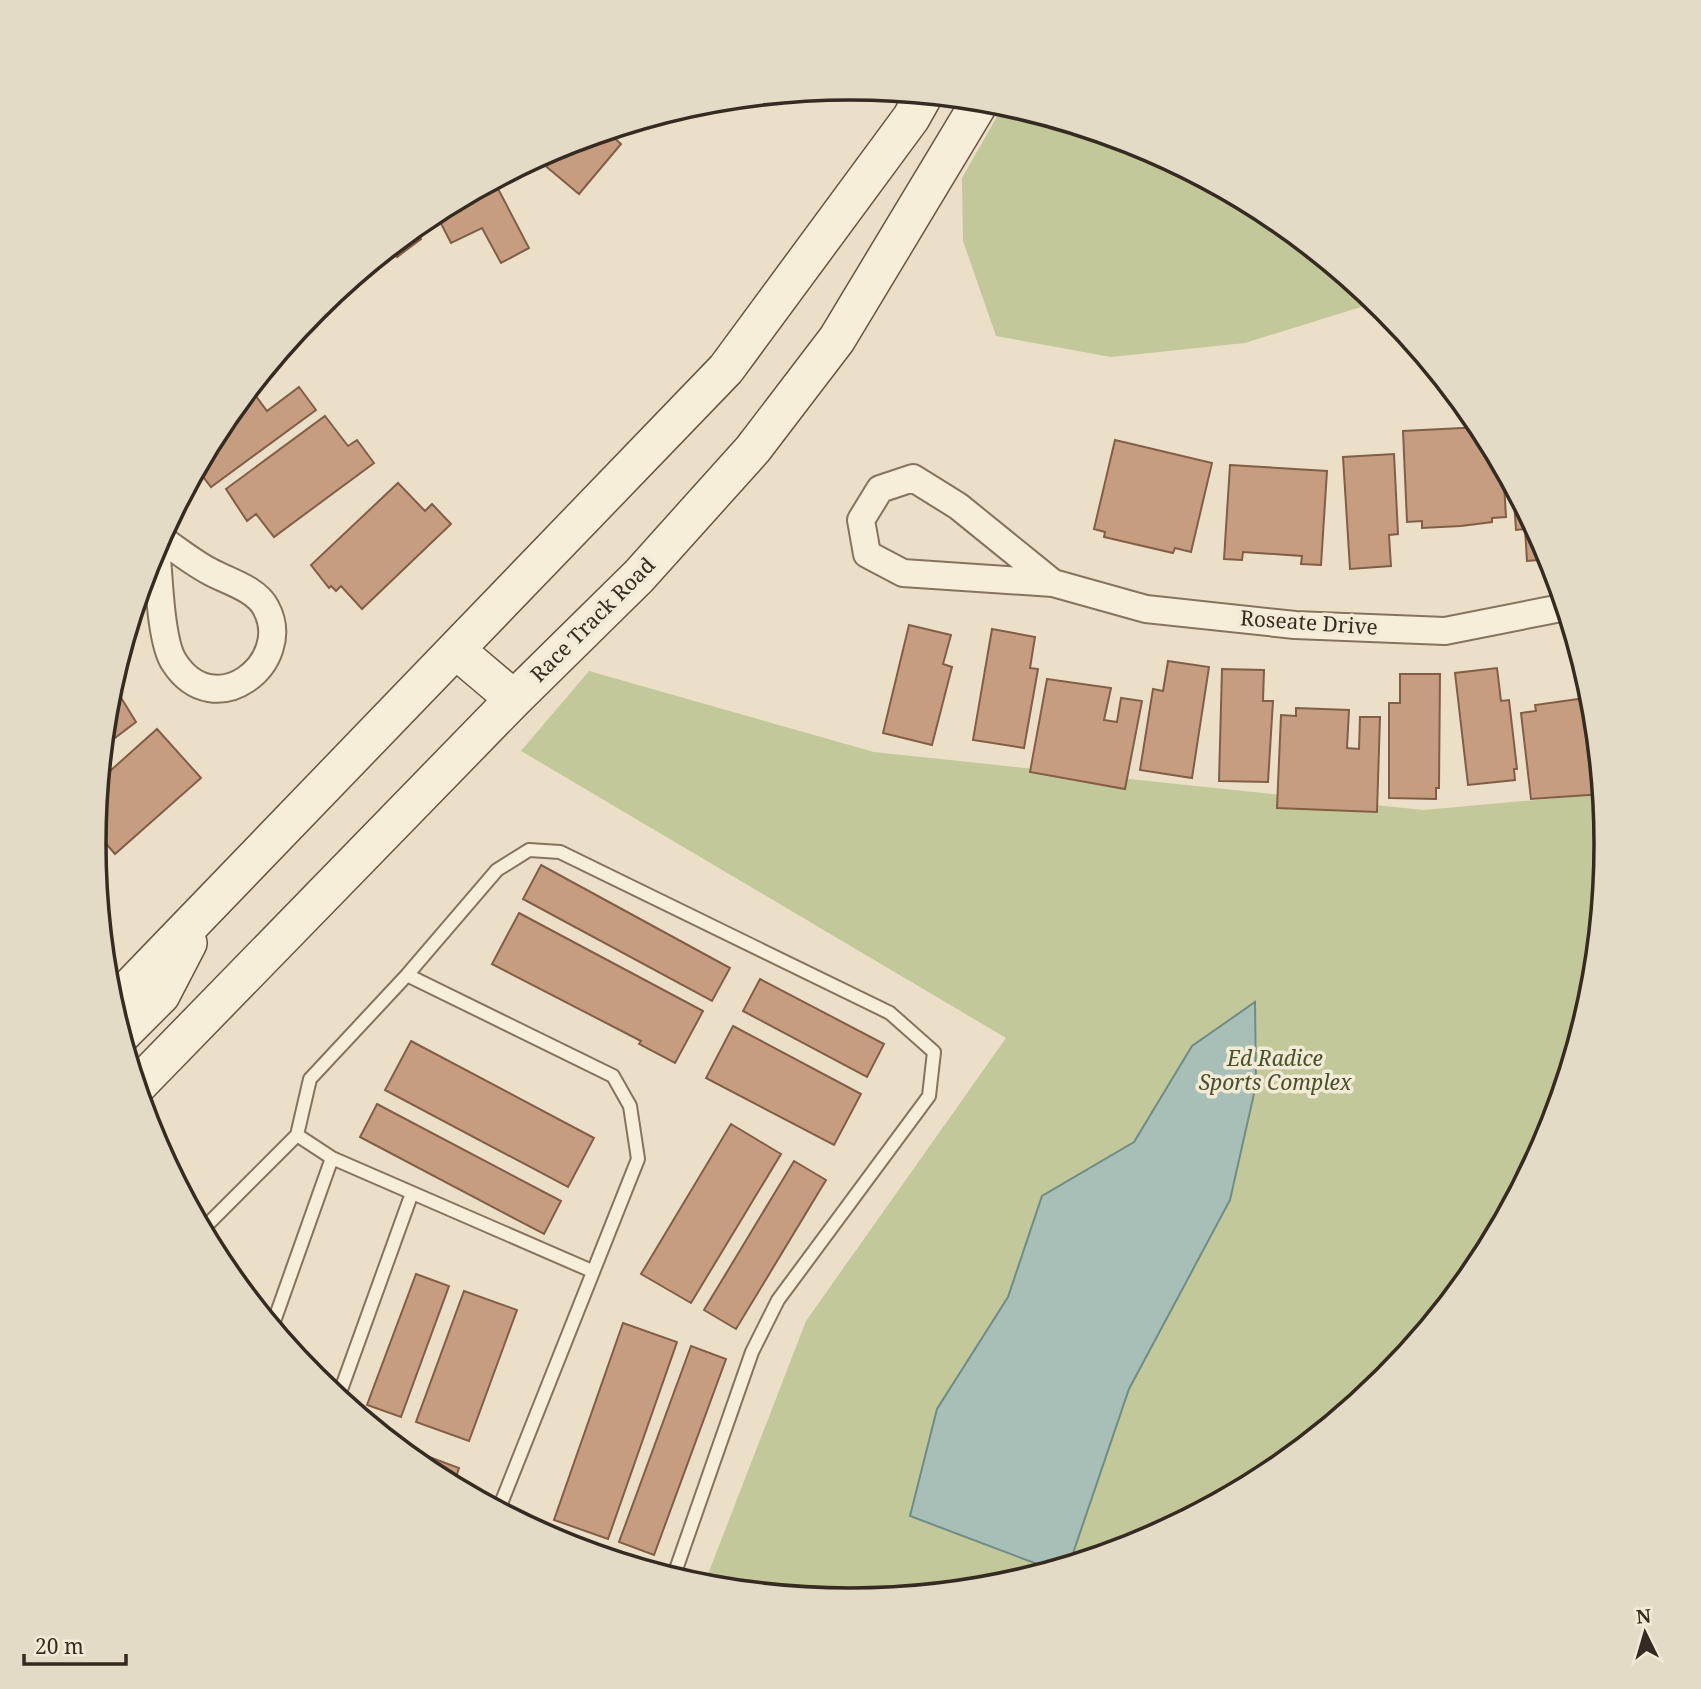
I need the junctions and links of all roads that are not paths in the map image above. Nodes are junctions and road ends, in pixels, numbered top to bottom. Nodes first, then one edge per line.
1 (919, 103) edge
2 (975, 110) edge
3 (169, 544) edge
4 (159, 568) edge
5 (1053, 583) junction
6 (1557, 609) edge
7 (456, 650) junction
8 (514, 699) junction
9 (202, 913) junction
10 (407, 975) junction
11 (121, 996) edge
12 (129, 1027) edge
13 (143, 1078) edge
14 (297, 1135) junction
15 (332, 1158) junction
16 (412, 1193) junction
17 (209, 1223) edge
18 (592, 1271) junction
19 (276, 1317) edge
20 (342, 1388) edge
21 (502, 1502) edge
22 (676, 1568) edge

1 - 7 main road
2 - 8 main road, Race Track Road
3 - 4 street
5 - 5 street, Roseate Drive
5 - 6 street, Roseate Drive
7 - 8 main road
7 - 9 main road
8 - 13 main road, Race Track Road
9 - 11 main road
9 - 12 main road
10 - 14 lane
10 - 18 lane
10 - 22 lane
14 - 15 lane
14 - 17 lane
15 - 16 lane
15 - 19 lane
16 - 18 lane
16 - 20 lane
18 - 21 lane

